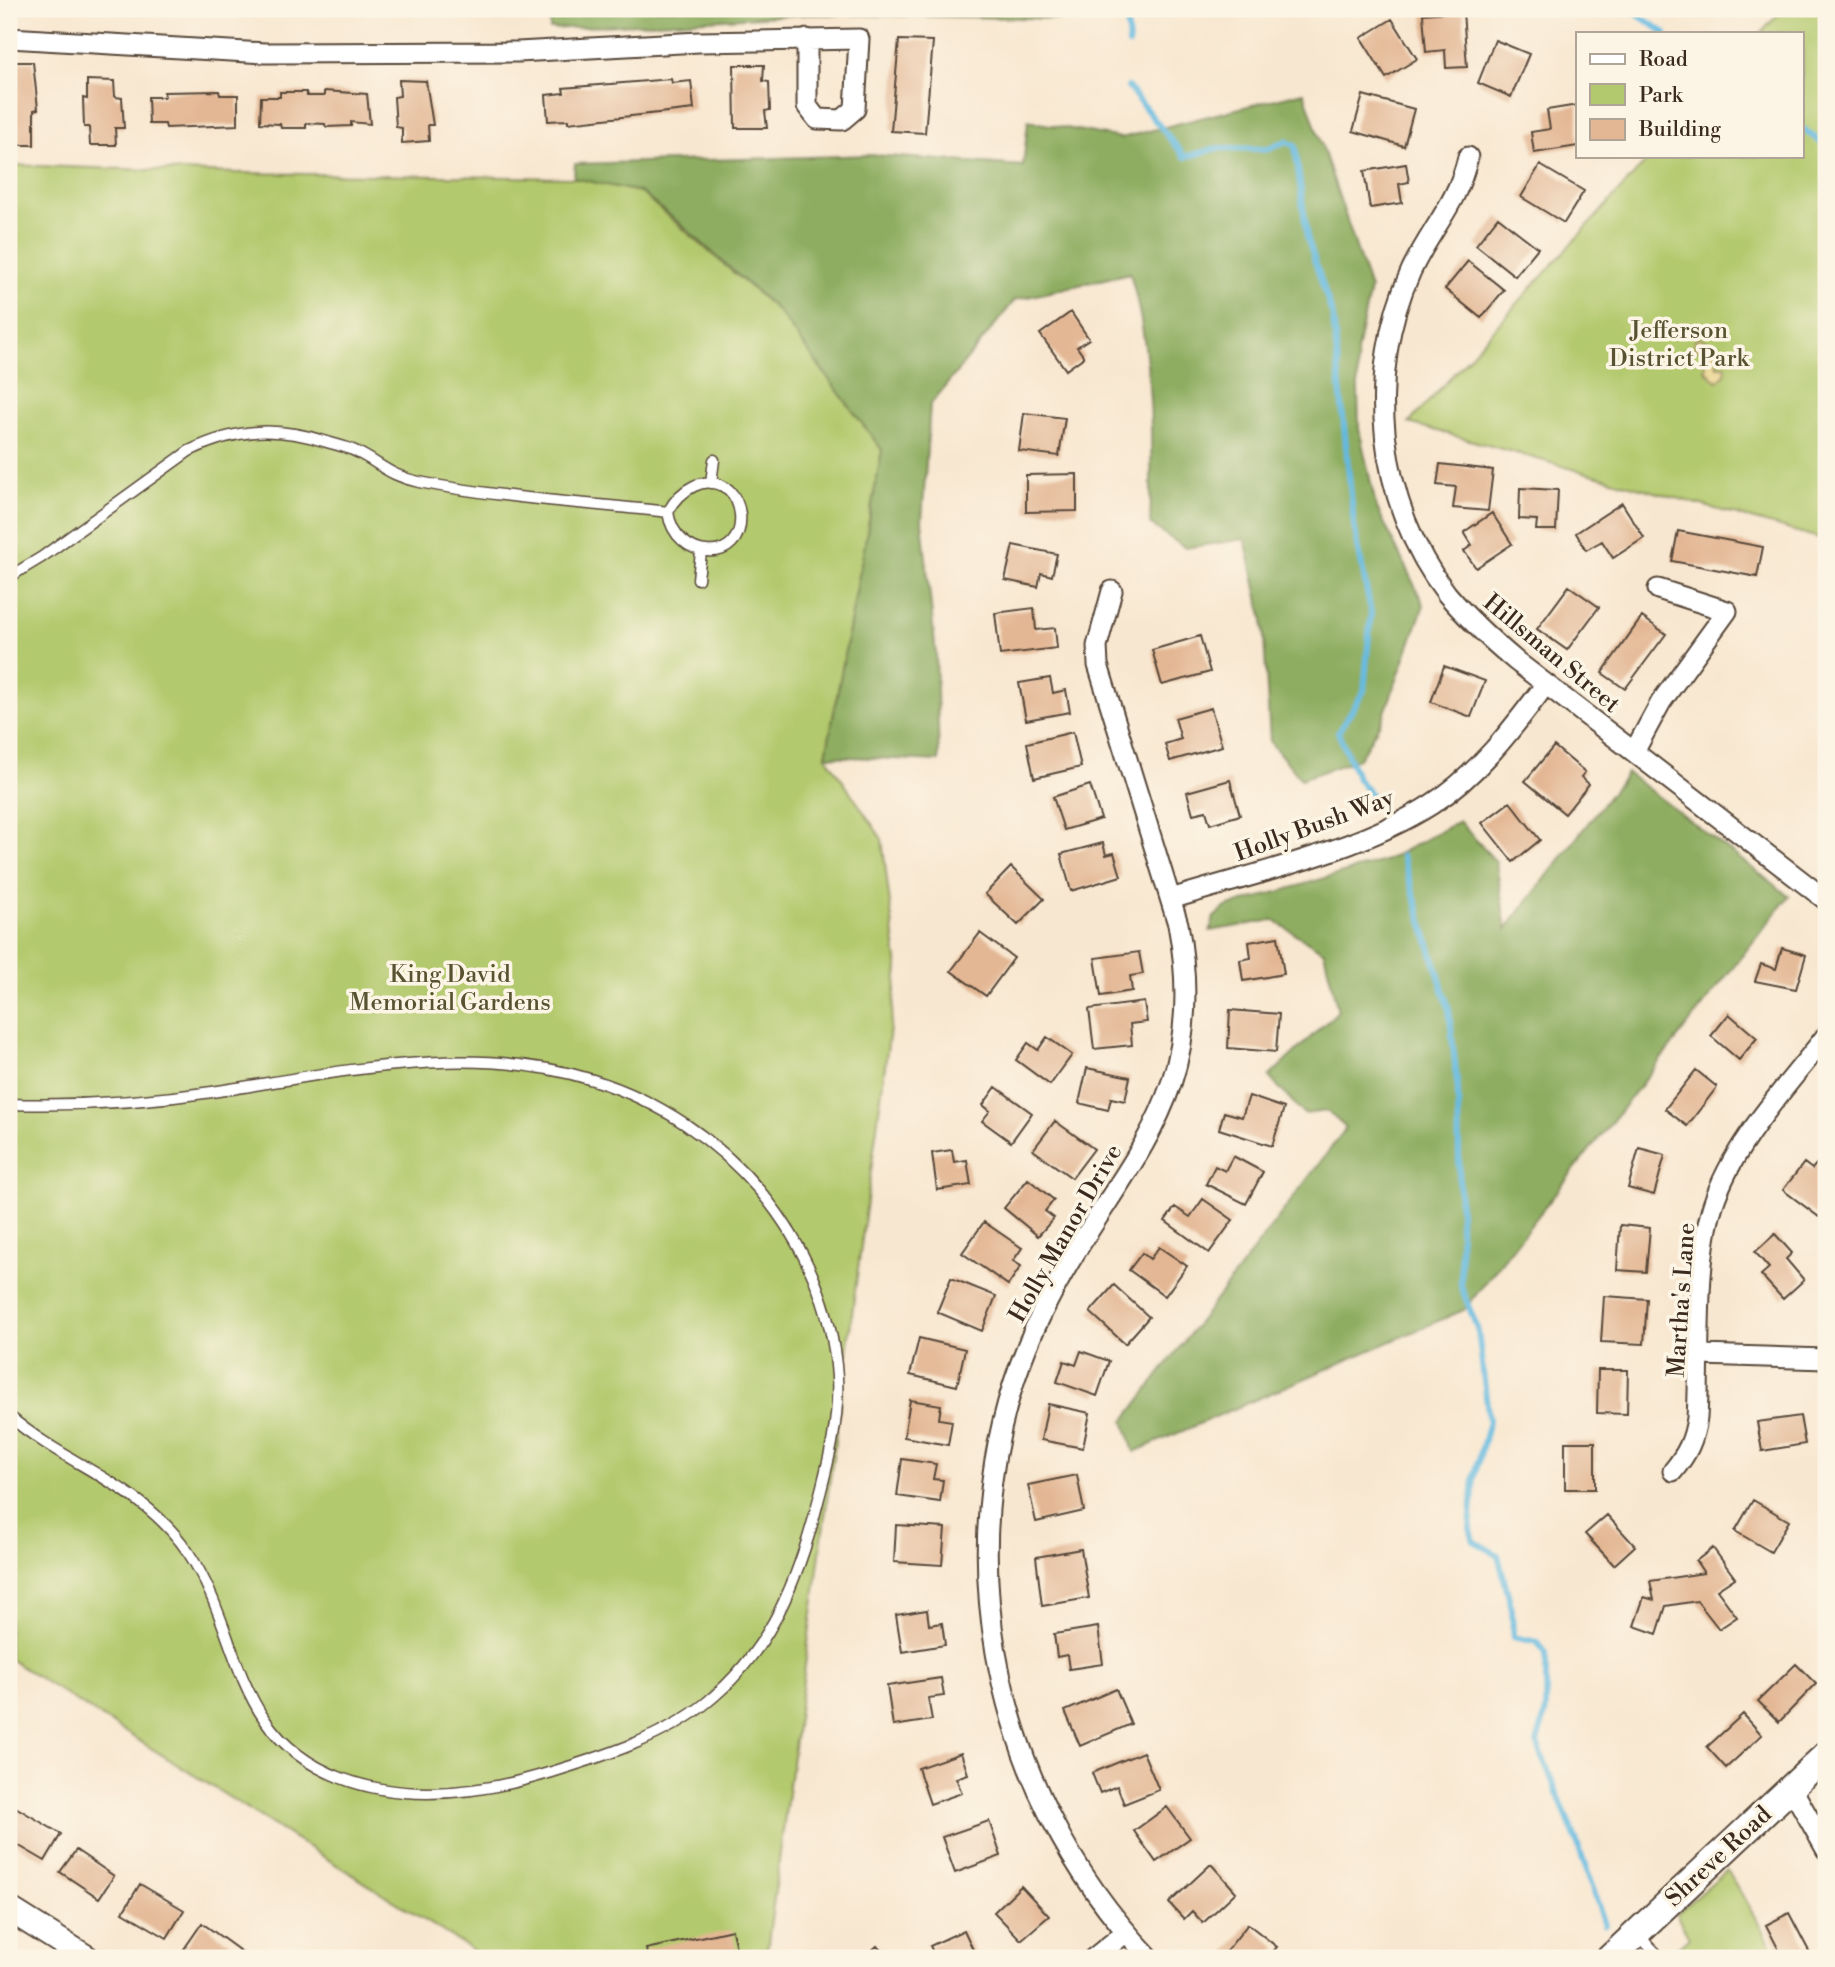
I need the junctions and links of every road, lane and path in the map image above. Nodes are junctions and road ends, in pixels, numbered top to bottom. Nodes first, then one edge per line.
1 (9, 38) edge
2 (807, 39) junction
3 (1468, 157) dead end
4 (713, 460) dead end
5 (711, 484) junction
6 (668, 512) junction
7 (701, 552) junction
8 (9, 577) edge
9 (698, 579) dead end
10 (1658, 589) dead end
11 (1112, 591) dead end
12 (1546, 684) junction
13 (1634, 752) junction
14 (1171, 899) junction
15 (1826, 900) edge
16 (1826, 1036) edge
17 (9, 1104) edge
18 (1701, 1355) junction
19 (1826, 1359) edge
20 (9, 1416) edge
21 (1673, 1471) dead end
22 (1826, 1755) edge
23 (1791, 1787) junction
24 (1826, 1849) edge
25 (9, 1909) edge
26 (1125, 1933) junction
27 (1636, 1933) junction
28 (87, 1958) edge
29 (1094, 1958) edge
30 (1150, 1958) edge
31 (1610, 1958) edge
32 (1661, 1958) edge

1 - 2 street
2 - 2 street
3 - 12 street, Hillsman Street
4 - 5 lane
5 - 6 lane
5 - 7 lane
6 - 7 lane
6 - 8 lane
7 - 9 lane
10 - 13 street, Hillsman Street
11 - 14 street, Holly Manor Drive
12 - 13 street, Hillsman Street
12 - 14 street, Holly Bush Way
13 - 15 street, Hillsman Street
14 - 26 street, Holly Manor Drive
16 - 18 street, Martha's Lane
17 - 20 lane
18 - 19 street
18 - 21 street, Martha's Lane
22 - 23 main road, Shreve Road
23 - 24 street
23 - 27 main road, Shreve Road
25 - 28 street
26 - 29 street
26 - 30 street, Holly Manor Drive
27 - 31 main road, Shreve Road
27 - 32 lane

